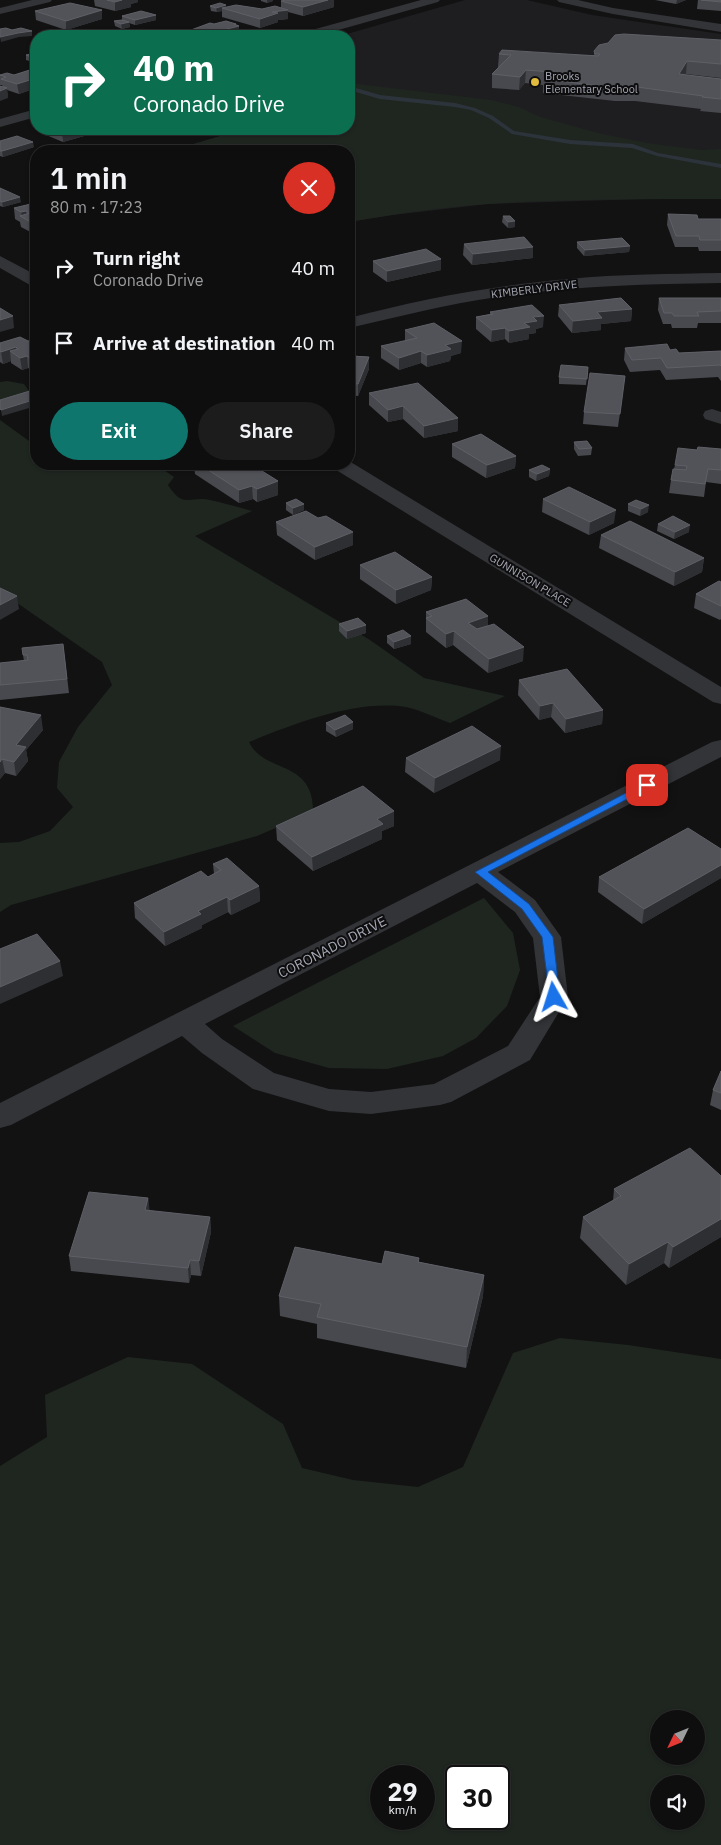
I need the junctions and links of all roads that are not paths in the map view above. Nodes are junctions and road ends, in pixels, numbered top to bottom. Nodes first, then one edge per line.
1 (46, 0) edge
2 (434, 0) edge
3 (563, 0) edge
4 (0, 11) edge
5 (721, 28) edge
6 (326, 30) edge
7 (30, 115) edge
8 (0, 123) edge
9 (0, 261) edge
10 (30, 278) edge
11 (721, 278) edge
12 (355, 322) edge
13 (350, 470) edge
14 (721, 697) edge
15 (721, 747) edge
16 (480, 872) junction
17 (184, 1022) junction
18 (0, 1117) edge

1 - 4 street
2 - 6 street
3 - 5 street
7 - 8 street
9 - 10 street
11 - 12 street, KIMBERLY DRIVE
13 - 14 street, GUNNISON PLACE
15 - 16 street, CORONADO DRIVE
16 - 17 street, CORONADO DRIVE
16 - 17 street
17 - 18 street, CORONADO DRIVE

